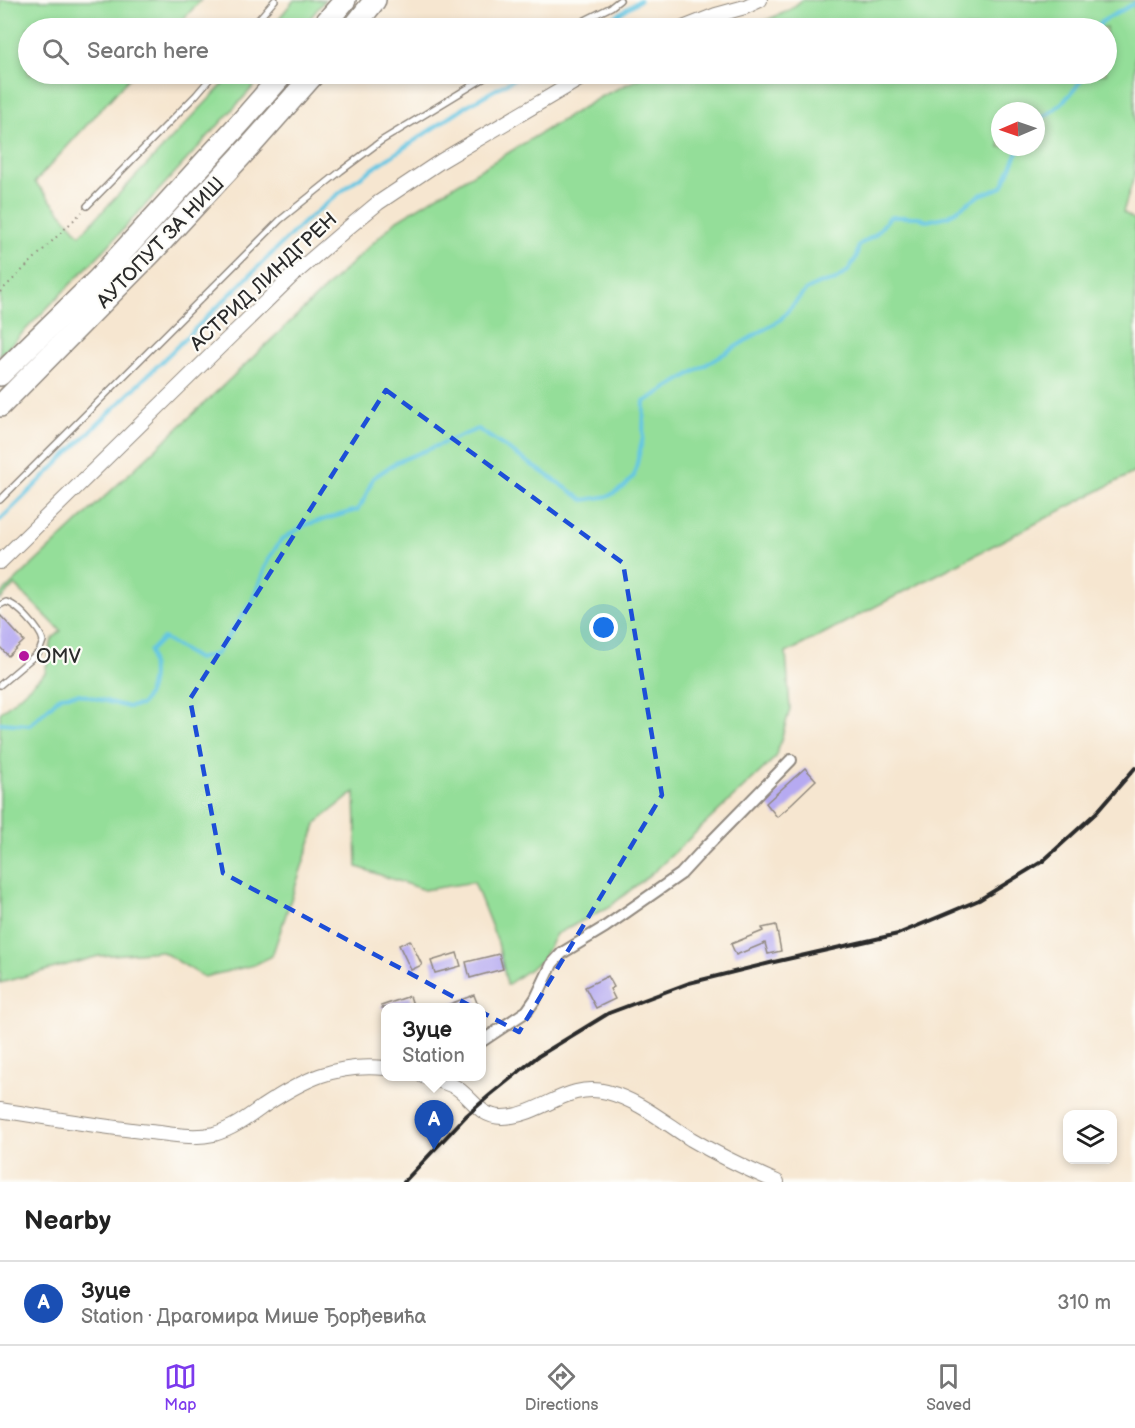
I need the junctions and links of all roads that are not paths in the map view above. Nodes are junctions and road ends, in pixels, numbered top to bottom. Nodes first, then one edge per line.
1 (275, 0) edge
2 (345, 0) edge
3 (375, 0) edge
4 (385, 0) edge
5 (620, 0) edge
6 (733, 0) edge
7 (760, 0) edge
8 (716, 15) junction
9 (260, 18) edge
10 (330, 18) edge
11 (361, 18) edge
12 (364, 18) edge
13 (589, 18) edge
14 (709, 18) edge
15 (205, 84) edge
16 (274, 84) edge
17 (305, 84) edge
18 (475, 84) edge
19 (571, 84) edge
20 (87, 206) road end
21 (0, 375) edge
22 (0, 406) edge
23 (0, 500) edge
24 (0, 562) edge
25 (0, 605) edge
26 (0, 685) edge
27 (791, 760) dead end
28 (486, 1038) edge
29 (381, 1068) edge
30 (456, 1082) edge
31 (0, 1110) edge
32 (777, 1182) edge

1 - 9 lane
2 - 10 highway
3 - 11 highway
4 - 12 highway
5 - 13 lane
6 - 8 street
7 - 8 street
8 - 14 street
15 - 20 lane
16 - 21 highway, АУТОПУТ ЗА НИШ
17 - 22 highway, АУТОПУТ ЗА НИШ
18 - 23 lane
19 - 24 street, АСТРИД ЛИНДГРЕН
25 - 26 lane
27 - 28 street
29 - 31 street
30 - 32 street

